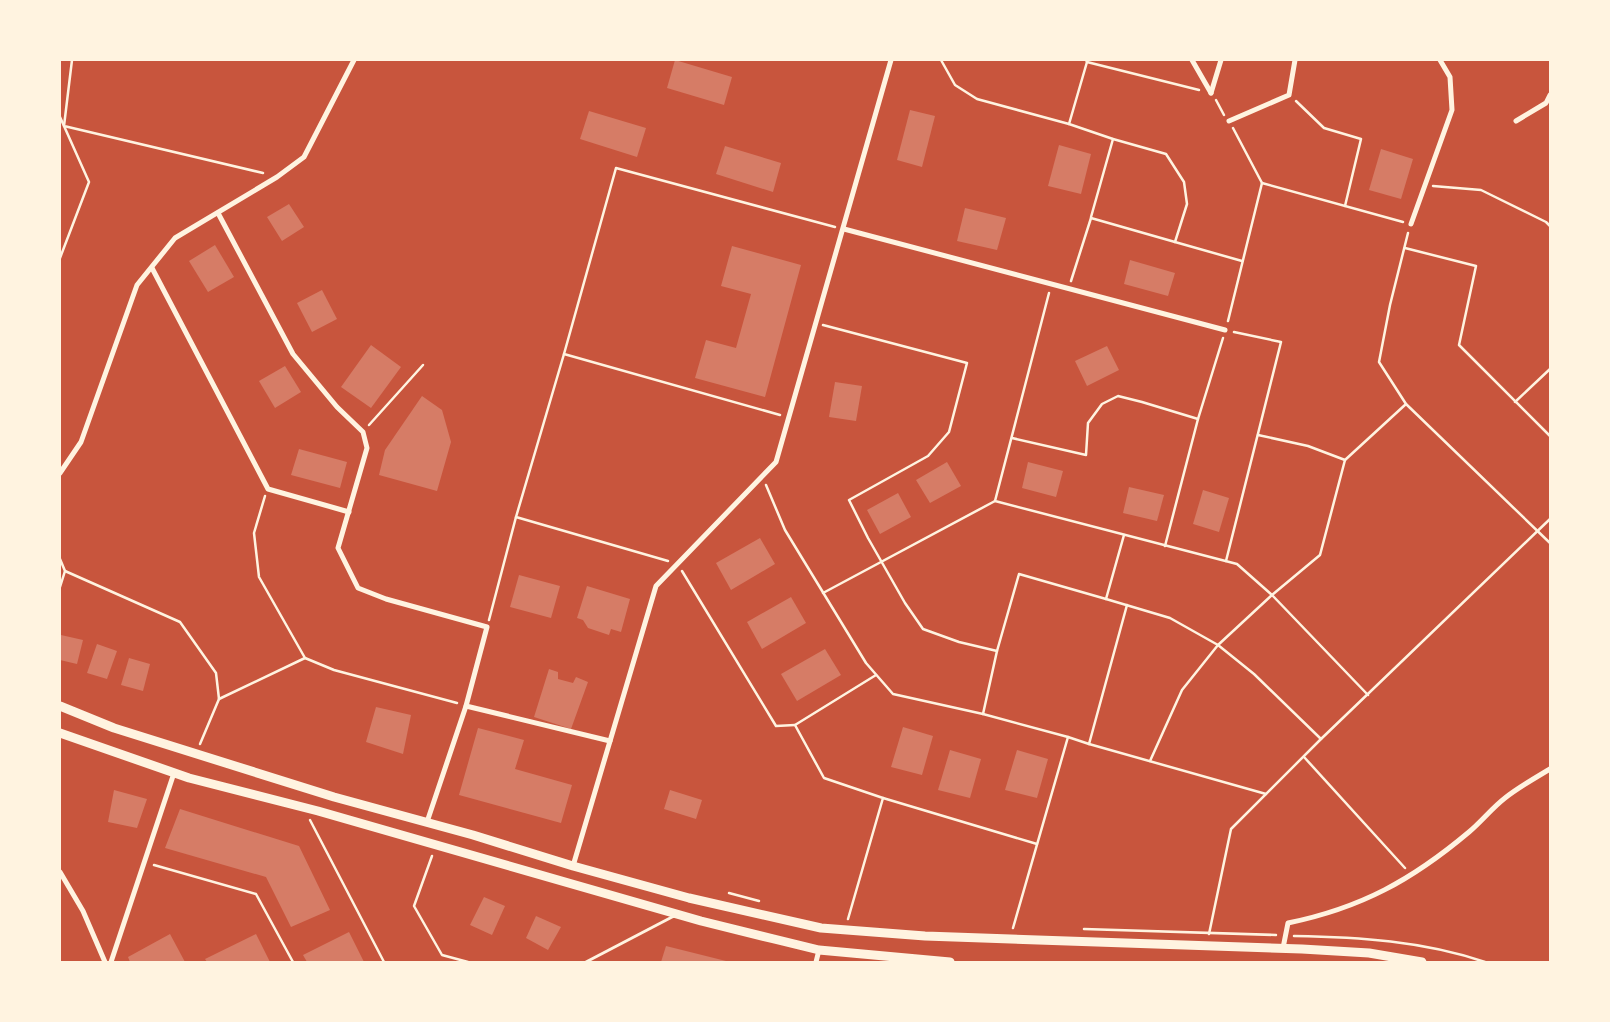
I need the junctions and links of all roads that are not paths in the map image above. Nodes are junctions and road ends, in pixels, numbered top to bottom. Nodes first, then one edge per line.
1 (354, 60) edge
2 (891, 60) edge
3 (1192, 60) edge
4 (1221, 60) edge
5 (1295, 60) edge
6 (1440, 60) edge
7 (1550, 95) edge
8 (1229, 121) road end
9 (1516, 121) dead end
10 (218, 213) junction
11 (1411, 224) road end
12 (844, 229) junction
13 (152, 268) junction
14 (1225, 330) road end
15 (60, 473) edge
16 (349, 512) junction
17 (60, 706) edge
18 (466, 706) junction
19 (60, 733) edge
20 (610, 741) junction
21 (1550, 769) edge
22 (174, 772) junction
23 (427, 822) junction
24 (573, 866) junction
25 (60, 872) edge
26 (677, 914) junction
27 (1283, 948) junction
28 (819, 950) junction
29 (105, 962) edge
30 (111, 962) edge
31 (586, 962) edge
32 (816, 962) edge
33 (950, 962) edge
34 (1422, 962) edge

1 - 10 street
2 - 12 street
3 - 4 street
5 - 8 street
6 - 11 street
7 - 9 street
10 - 13 street
10 - 16 street
12 - 14 street
12 - 20 street
13 - 15 street
13 - 16 street
16 - 18 street
17 - 23 main road
18 - 20 street
18 - 23 street
19 - 22 main road
20 - 24 street
21 - 27 street
22 - 26 main road
22 - 30 street
23 - 24 main road
24 - 27 main road
25 - 29 street
26 - 28 main road
26 - 31 lane
27 - 34 main road
28 - 32 street
28 - 33 main road

